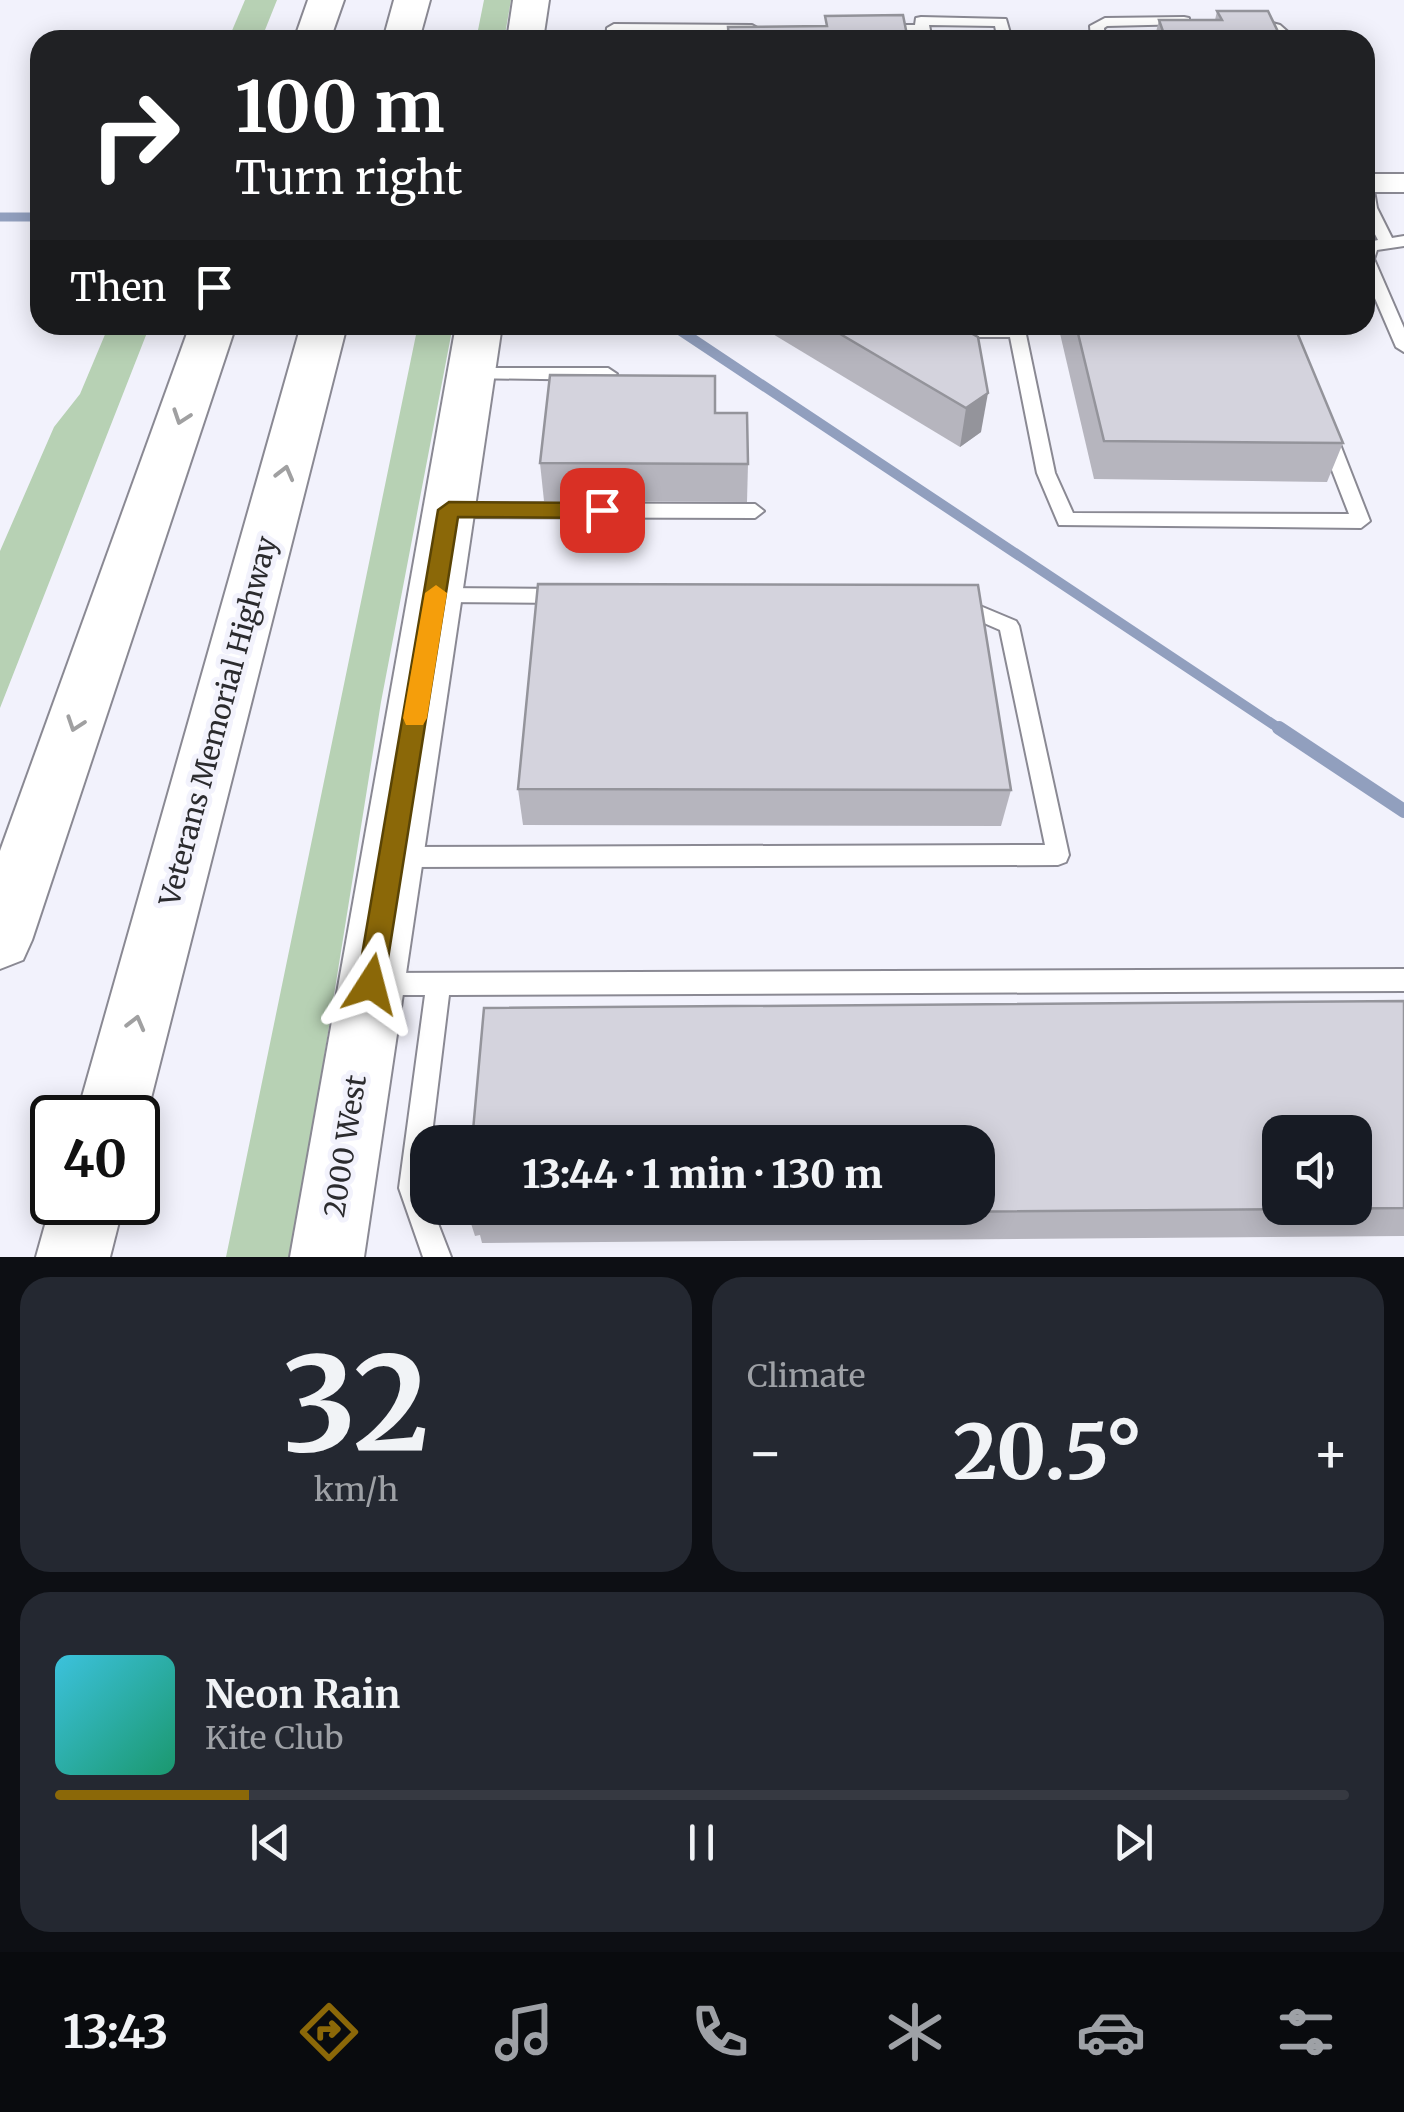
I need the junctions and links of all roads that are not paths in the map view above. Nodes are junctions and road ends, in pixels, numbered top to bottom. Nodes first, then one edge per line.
1 (326, 0) edge
2 (412, 0) edge
3 (531, 0) edge
4 (1204, 21) edge
5 (1243, 21) edge
6 (768, 29) edge
7 (865, 29) edge
8 (316, 30) edge
9 (404, 30) edge
10 (526, 30) edge
11 (614, 30) edge
12 (877, 30) edge
13 (923, 30) edge
14 (1003, 30) edge
15 (1097, 30) edge
16 (1278, 30) edge
17 (1375, 181) edge
18 (1404, 183) edge
19 (1375, 219) edge
20 (1386, 240) junction
21 (1404, 240) edge
22 (1375, 244) edge
23 (1375, 280) edge
24 (210, 335) edge
25 (321, 335) edge
26 (1018, 335) edge
27 (1404, 347) edge
28 (475, 349) edge
29 (608, 374) edge
30 (1319, 414) edge
31 (449, 510) junction
32 (755, 512) dead end
33 (436, 595) junction
34 (593, 596) edge
35 (946, 598) edge
36 (391, 857) junction
37 (0, 940) edge
38 (1404, 980) edge
39 (371, 984) junction
40 (438, 984) junction
41 (116, 1095) edge
42 (82, 1225) edge
43 (73, 1257) edge
44 (327, 1257) edge
45 (437, 1257) edge

1 - 8 main road
2 - 9 main road
3 - 10 main road
4 - 15 lane
5 - 16 lane
6 - 11 lane
7 - 12 lane
13 - 14 lane
17 - 18 street
19 - 20 lane
20 - 21 lane
20 - 22 lane
23 - 27 lane
24 -> 37 main road
41 -> 25 main road, Veterans Memorial Highway
26 - 30 lane
28 - 29 lane
28 - 31 main road, 2000 West
31 - 32 lane
31 - 33 main road, 2000 West
33 - 34 lane
33 - 36 main road, 2000 West
35 - 36 lane
36 - 39 main road, 2000 West
38 - 40 lane
39 - 40 lane
39 - 44 main road, 2000 West
40 - 45 lane
42 - 43 main road

